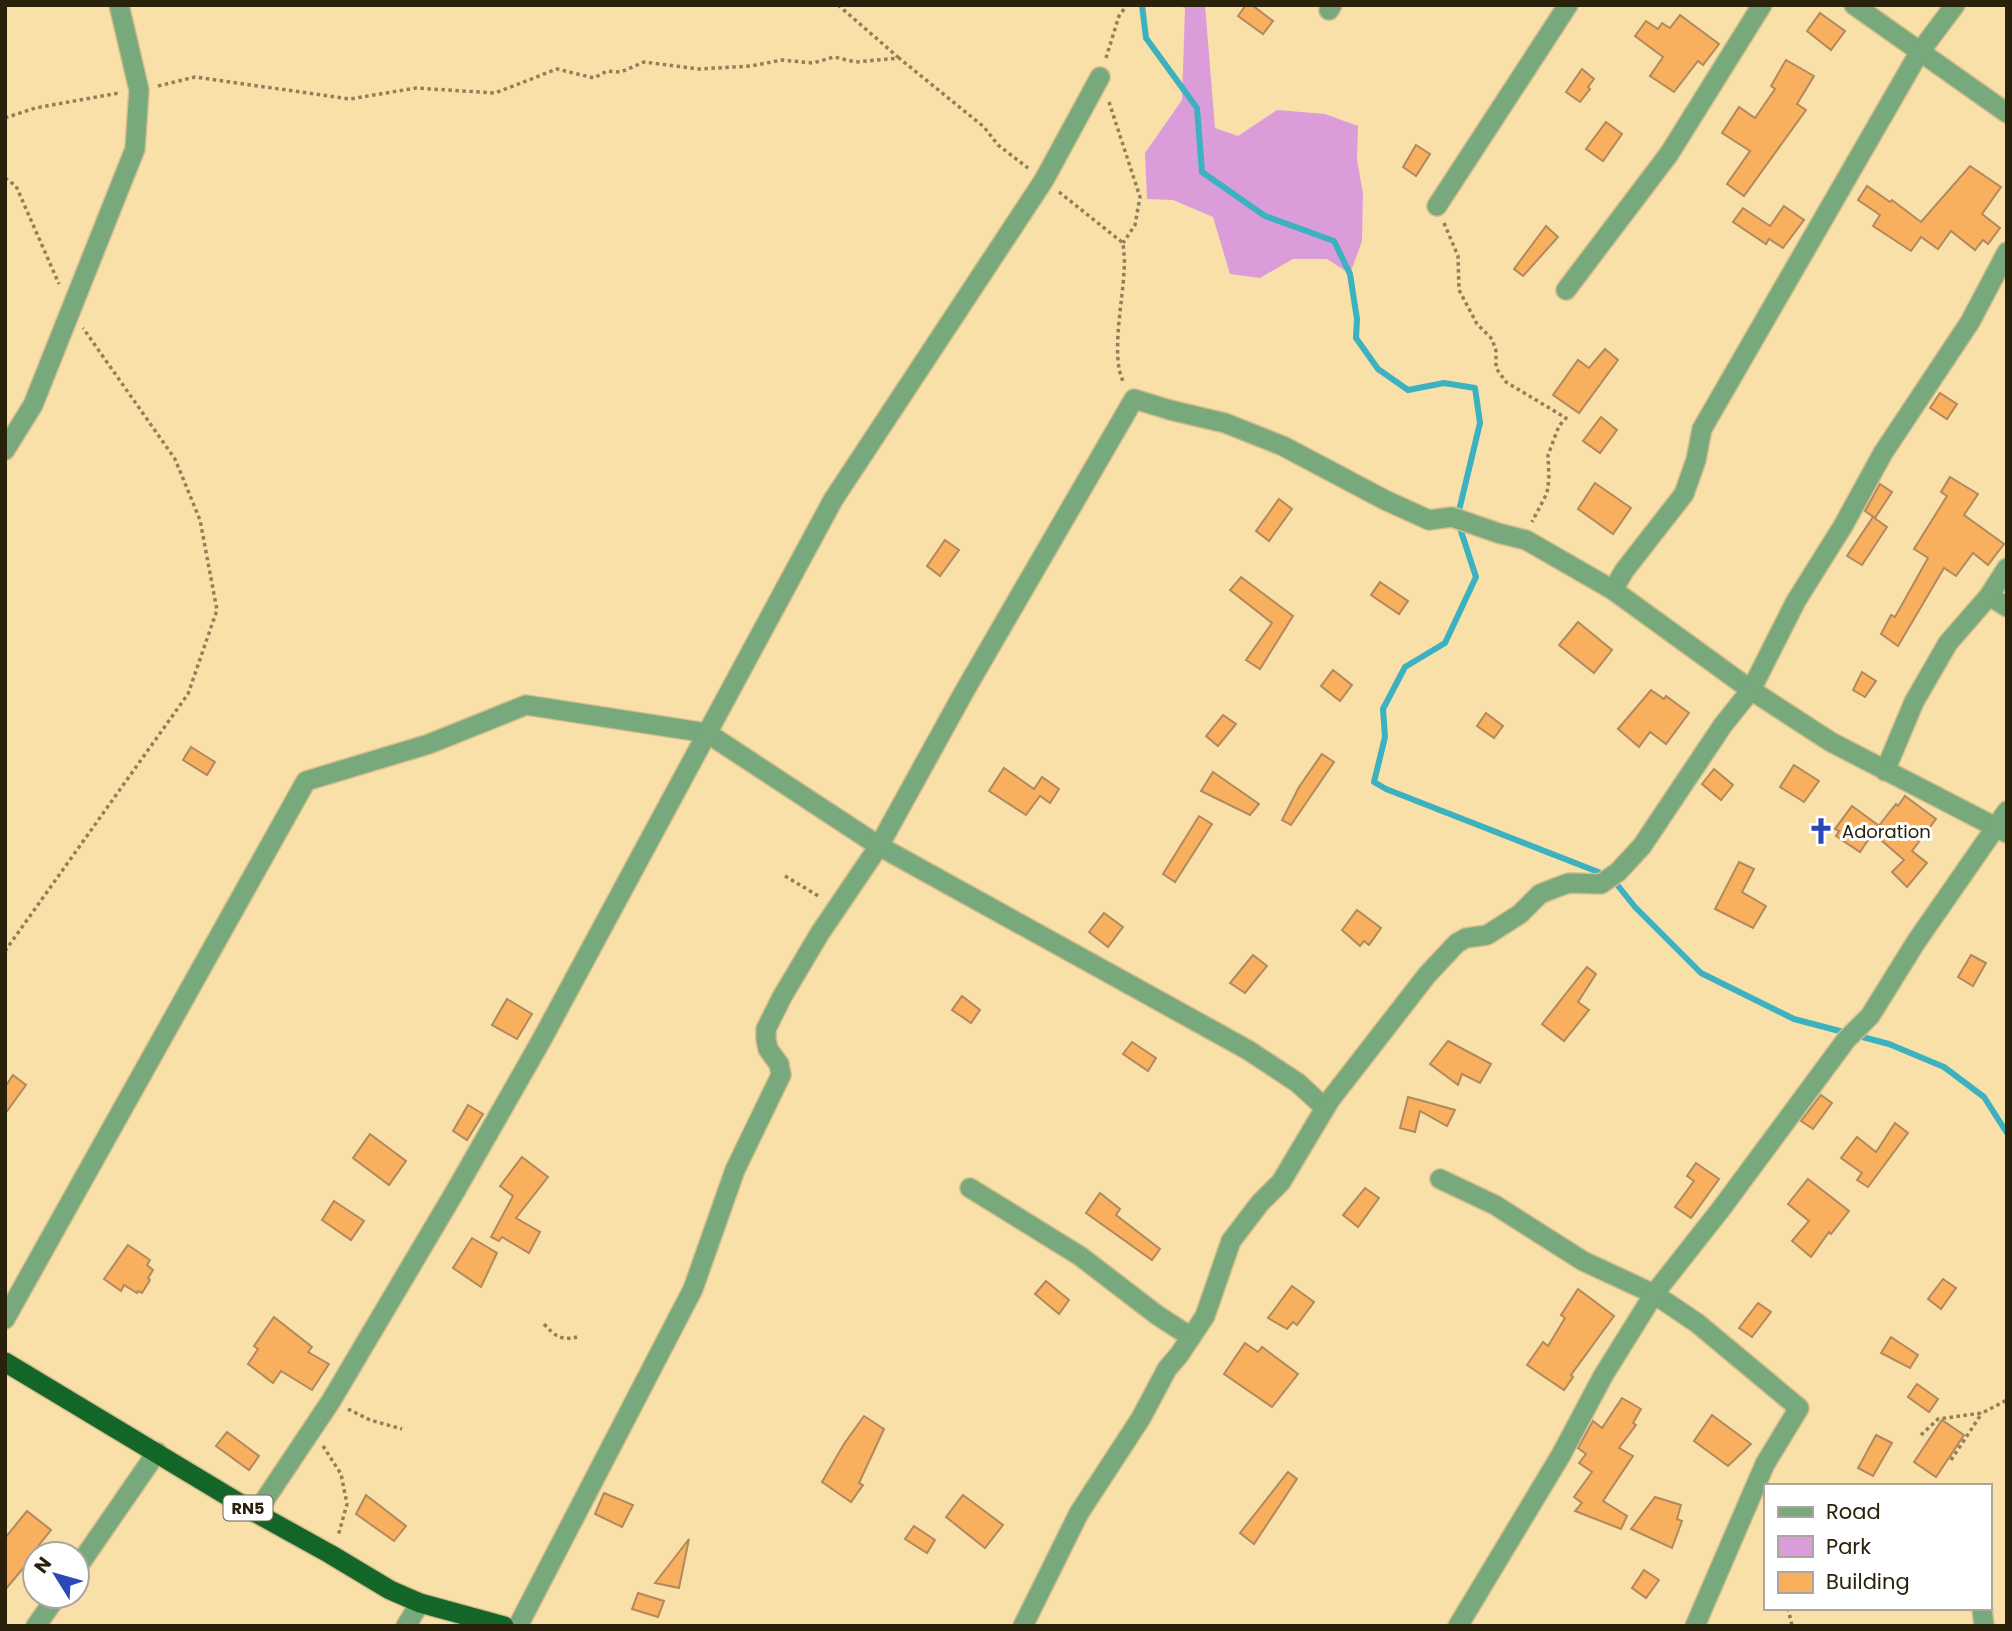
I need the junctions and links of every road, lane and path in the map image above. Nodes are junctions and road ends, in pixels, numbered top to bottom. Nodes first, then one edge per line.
1 (119, 5) edge
2 (838, 5) edge
3 (1127, 5) edge
4 (1568, 5) edge
5 (1762, 5) edge
6 (1854, 5) edge
7 (1955, 5) edge
8 (1919, 53) junction
9 (899, 58) junction
10 (1100, 77) junction
11 (139, 90) junction
12 (2007, 113) edge
13 (5, 118) edge
14 (5, 178) edge
15 (1044, 180) junction
16 (1437, 206) joint
17 (1123, 243) junction
18 (2007, 252) edge
19 (1566, 290) dead end
20 (70, 310) junction
21 (1135, 400) junction
22 (5, 450) edge
23 (1519, 536) junction
24 (2007, 568) edge
25 (1613, 590) junction
26 (1989, 596) junction
27 (2007, 607) edge
28 (1751, 690) junction
29 (707, 733) junction
30 (1885, 771) junction
31 (2003, 823) edge
32 (878, 846) junction
33 (785, 876) dead end
34 (837, 906) junction
35 (5, 951) edge
36 (1325, 1108) junction
37 (1440, 1179) dead end
38 (970, 1188) dead end
39 (1654, 1294) junction
40 (5, 1319) edge
41 (544, 1324) dead end
42 (577, 1337) dead end
43 (1191, 1337) junction
44 (6, 1363) edge
45 (2007, 1400) edge
46 (331, 1401) junction
47 (1982, 1413) junction
48 (402, 1429) dead end
49 (312, 1432) junction
50 (1921, 1435) dead end
51 (157, 1452) junction
52 (1951, 1460) dead end
53 (256, 1513) junction
54 (91, 1548) edge
55 (330, 1554) junction
56 (421, 1603) junction
57 (47, 1610) edge
58 (36, 1626) edge
59 (405, 1626) edge
60 (504, 1626) edge
61 (518, 1626) edge
62 (1023, 1626) edge
63 (1458, 1626) edge
64 (1695, 1626) edge

1 - 11 street
2 - 9 path
3 - 10 path
4 - 16 street
5 - 19 street
6 - 8 street
7 - 8 street
8 - 12 street
8 - 25 street
9 - 11 path
9 - 15 path
10 - 15 street
10 - 17 path
11 - 13 path
11 - 20 street
14 - 20 path
15 - 17 path
15 - 29 street
16 - 23 path
17 - 21 path
18 - 28 street
20 - 22 street
20 - 35 path
21 - 23 street
21 - 32 street
23 - 25 street
24 - 26 street
25 - 28 street
26 - 27 street
26 - 30 street
28 - 30 street
28 - 36 street
29 - 32 street
29 - 40 street
29 - 46 street
30 - 31 street
31 - 39 street
32 - 34 street
32 - 36 street
33 - 34 path
34 - 61 street
36 - 43 street
37 - 39 street
38 - 43 street
39 - 63 street
39 - 64 street
41 - 42 path
43 - 62 street
44 - 51 highway, RN5
45 - 47 path
46 - 48 path
46 - 49 street
47 - 50 path
47 - 52 path
49 - 53 street
49 - 55 path
51 - 53 highway, RN5
51 - 54 street
53 - 55 highway, RN5
55 - 56 highway, RN5
56 - 59 street
56 - 60 highway, RN5
57 - 58 street

